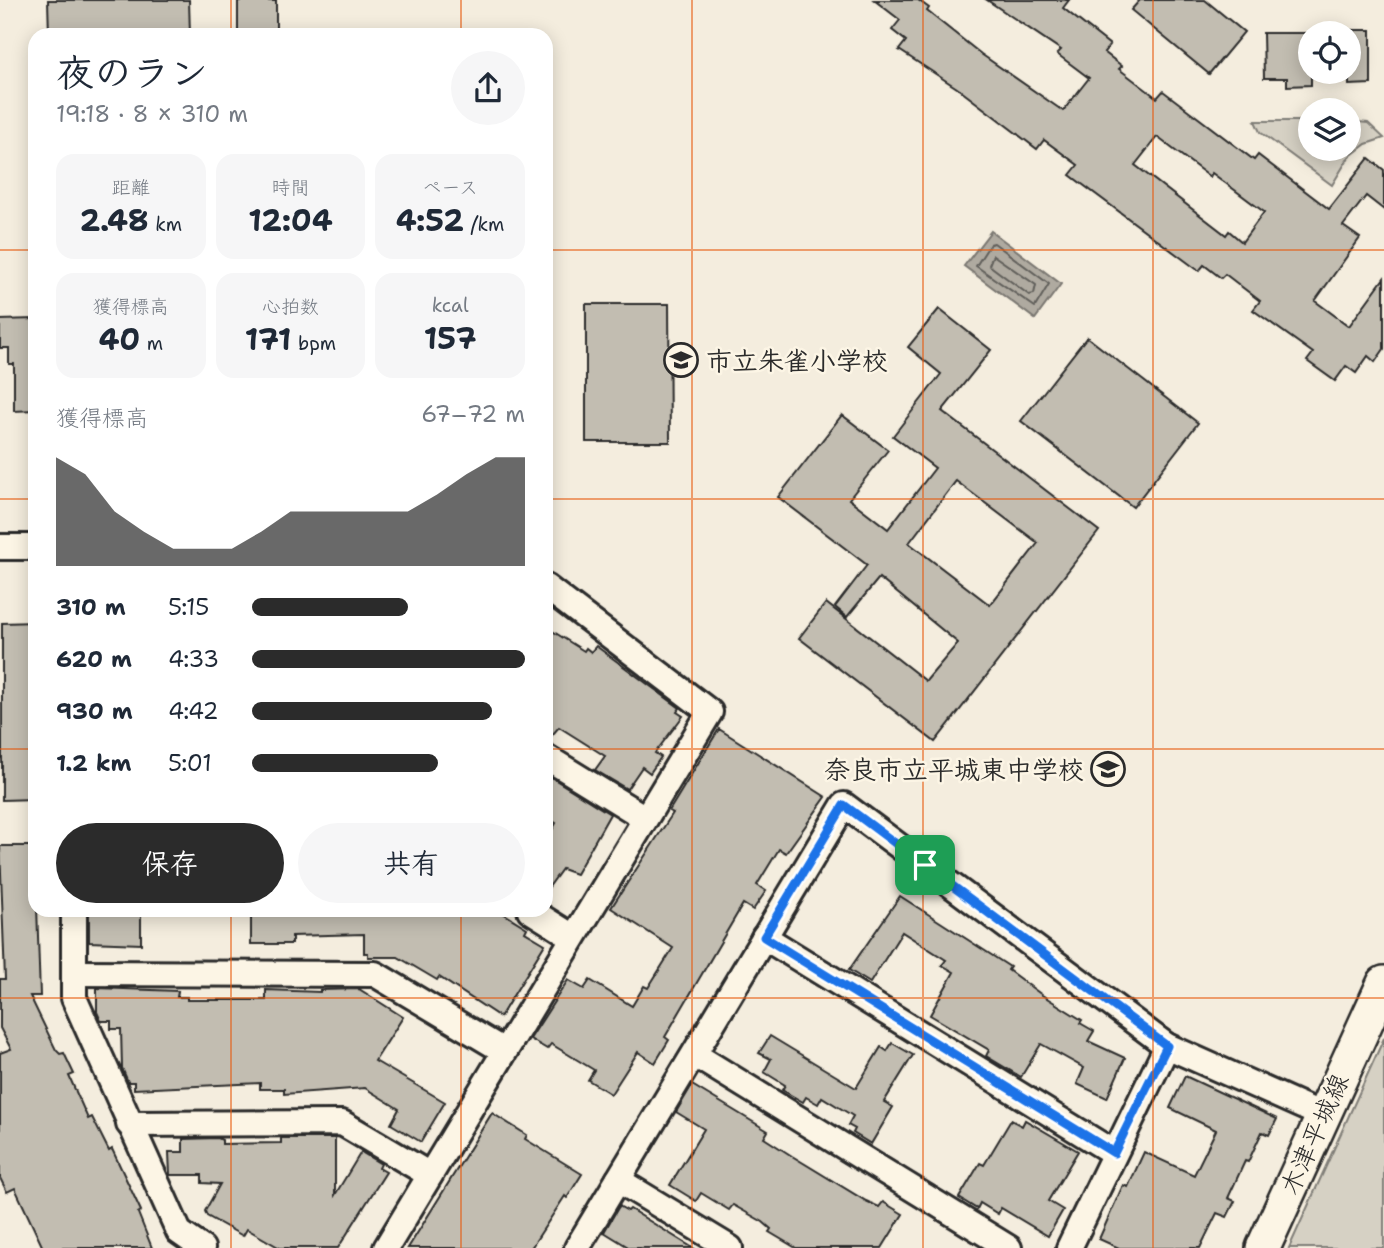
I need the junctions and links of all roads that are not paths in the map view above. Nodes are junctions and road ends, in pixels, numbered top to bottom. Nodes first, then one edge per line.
1 (0, 547) edge
2 (28, 547) edge
3 (553, 592) edge
4 (553, 761) edge
5 (645, 818) junction
6 (74, 917) edge
7 (541, 917) edge
8 (573, 937) junction
9 (764, 937) junction
10 (74, 973) junction
11 (1384, 983) edge
12 (1167, 1046) junction
13 (504, 1051) junction
14 (695, 1055) junction
15 (1322, 1115) junction
16 (129, 1124) junction
17 (1114, 1153) junction
18 (430, 1175) junction
19 (618, 1180) junction
20 (202, 1248) edge
21 (386, 1248) edge
22 (577, 1248) edge
23 (730, 1248) edge
24 (1009, 1248) edge
25 (1069, 1248) edge
26 (1263, 1248) edge

1 - 2 street
3 - 5 street
4 - 5 street
5 - 8 street
6 - 10 street
7 - 8 street
8 - 13 street
9 - 12 street
9 - 14 street
9 - 17 street
10 - 13 street
10 - 16 street
11 - 15 main road, 木津平城線
12 - 15 street
12 - 17 street
13 - 18 street
14 - 19 street
14 - 24 street
15 - 26 main road, 木津平城線
16 - 18 street
16 - 20 street
17 - 25 street
18 - 21 street
19 - 22 street
19 - 23 street

